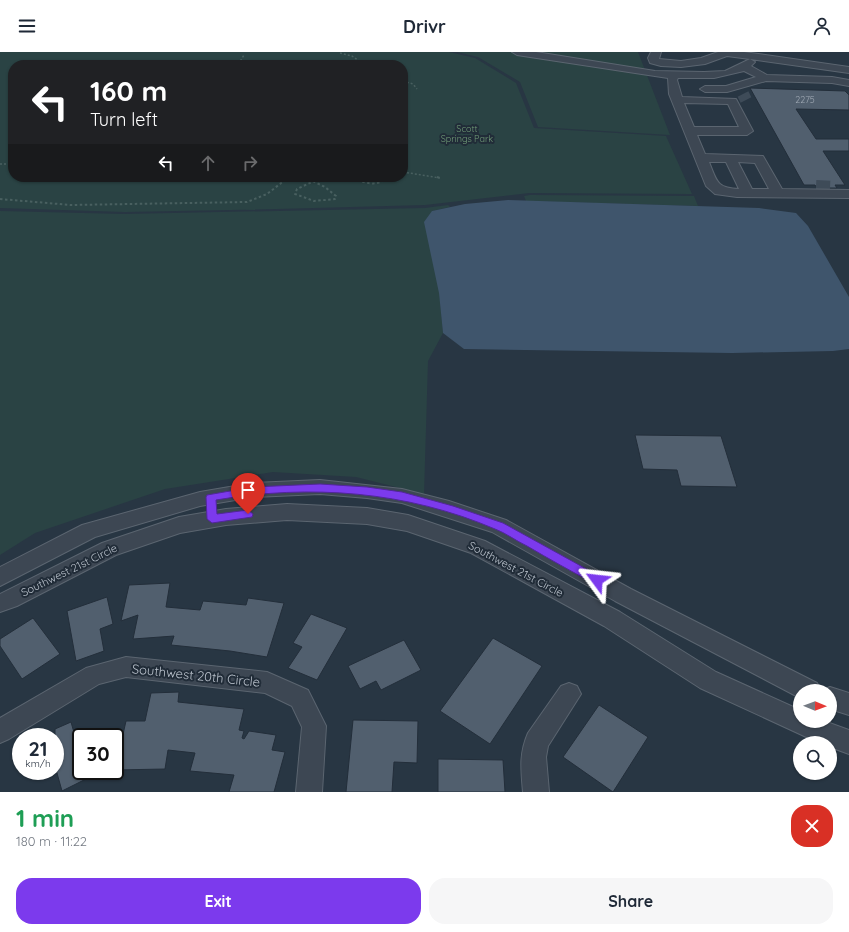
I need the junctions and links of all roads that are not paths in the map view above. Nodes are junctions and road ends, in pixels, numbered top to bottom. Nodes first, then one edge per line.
1 (517, 52) edge
2 (656, 52) edge
3 (723, 52) edge
4 (726, 52) edge
5 (780, 55) edge
6 (849, 70) edge
7 (674, 75) junction
8 (765, 78) junction
9 (849, 83) edge
10 (742, 93) junction
11 (676, 95) junction
12 (703, 101) junction
13 (736, 109) junction
14 (690, 131) junction
15 (717, 131) junction
16 (701, 158) junction
17 (730, 158) junction
18 (816, 187) tunnel mouth
19 (746, 193) junction
20 (778, 194) junction
21 (798, 194) junction
22 (849, 194) edge
23 (211, 497) junction
24 (212, 519) junction
25 (0, 577) edge
26 (0, 602) edge
27 (795, 684) edge
28 (569, 694) dead end
29 (837, 700) edge
30 (849, 704) edge
31 (2, 725) edge
32 (849, 742) edge
33 (309, 792) edge
34 (536, 792) edge

1 - 7 street
2 - 4 street
3 - 4 street
4 - 5 street
5 - 6 street
7 - 8 street
7 - 11 street
8 - 9 street
8 - 10 street
10 - 11 street
10 - 13 street
11 - 12 street
11 - 14 street
12 - 13 street
12 - 15 street
13 - 15 street
14 - 15 street
14 - 16 street
16 - 17 street
16 - 19 street
17 - 19 street
17 - 20 street
18 - 21 street
19 - 20 street
20 - 21 street
21 - 22 street
23 - 24 street
23 - 25 street, Southwest 21st Circle
23 - 27 street, Southwest 21st Circle
24 - 26 street, Southwest 21st Circle
24 - 32 street, Southwest 21st Circle
28 - 34 street
29 - 30 street
31 - 33 street, Southwest 20th Circle

